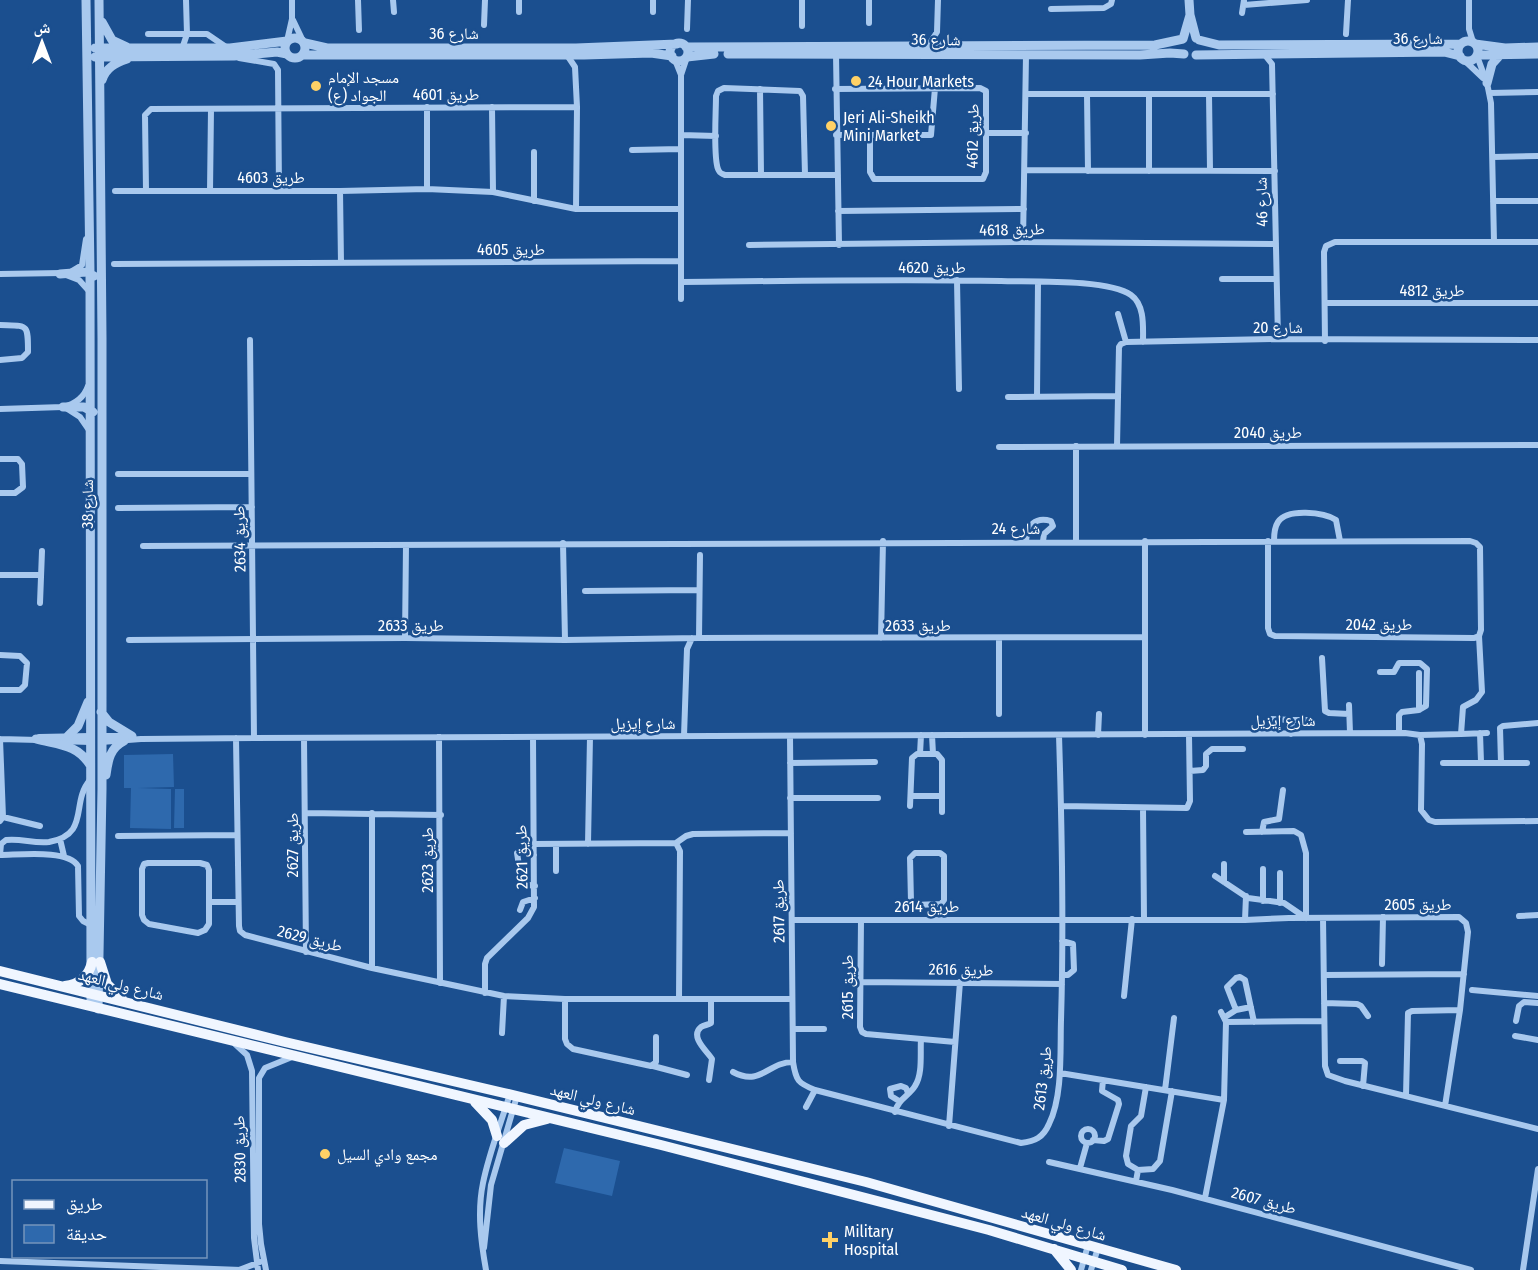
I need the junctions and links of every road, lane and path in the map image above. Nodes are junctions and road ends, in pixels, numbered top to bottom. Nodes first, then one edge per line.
1 (86, 0) edge
2 (99, 0) edge
3 (186, 0) edge
4 (292, 0) edge
5 (358, 0) edge
6 (393, 0) edge
7 (485, 0) edge
8 (519, 0) edge
9 (653, 0) edge
10 (688, 0) edge
11 (802, 0) edge
12 (869, 0) edge
13 (938, 0) edge
14 (1068, 0) edge
15 (1112, 0) edge
16 (1190, 0) edge
17 (1306, 0) edge
18 (1348, 0) edge
19 (1469, 0) edge
20 (1244, 3) edge
21 (1051, 9) dead end
22 (1068, 9) junction
23 (394, 12) dead end
24 (519, 12) dead end
25 (653, 12) dead end
26 (1242, 13) dead end
27 (99, 15) junction
28 (1190, 15) junction
29 (292, 19) junction
30 (869, 23) dead end
31 (484, 25) dead end
32 (802, 26) dead end
33 (938, 26) junction
34 (687, 29) dead end
35 (359, 30) dead end
36 (148, 33) dead end
37 (187, 34) junction
38 (1346, 34) dead end
39 (1184, 39) junction
40 (1197, 39) junction
41 (287, 41) junction
42 (304, 42) junction
43 (1468, 43) junction
44 (928, 46) junction
45 (947, 46) junction
46 (1538, 47) edge
47 (182, 49) junction
48 (683, 49) junction
49 (232, 52) junction
50 (87, 53) junction
51 (100, 53) junction
52 (135, 53) junction
53 (1280, 53) junction
54 (287, 54) junction
55 (836, 54) junction
56 (1185, 54) junction
57 (1263, 54) junction
58 (1501, 54) junction
59 (1538, 54) edge
60 (303, 55) junction
61 (567, 55) junction
62 (584, 55) junction
63 (1026, 55) junction
64 (1196, 55) junction
65 (1477, 56) junction
66 (673, 58) junction
67 (1462, 58) junction
68 (1272, 64) junction
69 (575, 68) junction
70 (681, 75) junction
71 (1487, 83) junction
72 (101, 86) junction
73 (935, 88) junction
74 (760, 89) junction
75 (836, 89) junction
76 (1538, 92) edge
77 (1027, 93) junction
78 (1490, 93) junction
79 (1087, 94) junction
80 (1149, 94) junction
81 (1209, 94) junction
82 (1273, 94) junction
83 (427, 107) junction
84 (492, 107) junction
85 (577, 107) junction
86 (212, 109) junction
87 (279, 109) junction
88 (986, 134) junction
89 (1026, 134) junction
90 (681, 135) junction
91 (836, 135) junction
92 (716, 136) junction
93 (870, 136) junction
94 (681, 149) junction
95 (632, 150) dead end
96 (534, 152) dead end
97 (1492, 156) junction
98 (1538, 156) edge
99 (1025, 170) junction
100 (1210, 170) junction
101 (1088, 171) junction
102 (1149, 171) junction
103 (1275, 171) junction
104 (761, 175) junction
105 (805, 175) junction
106 (838, 175) junction
107 (427, 189) junction
108 (115, 191) dead end
109 (146, 191) junction
110 (210, 191) junction
111 (279, 191) junction
112 (340, 191) junction
113 (493, 192) junction
114 (534, 201) junction
115 (1493, 201) junction
116 (1538, 201) edge
117 (576, 209) junction
118 (681, 209) junction
119 (1024, 209) junction
120 (838, 211) junction
121 (88, 212) junction
122 (1023, 242) junction
123 (1494, 242) junction
124 (1538, 242) edge
125 (1276, 244) junction
126 (749, 245) dead end
127 (838, 245) junction
128 (681, 261) junction
129 (341, 263) junction
130 (114, 264) dead end
131 (90, 273) junction
132 (0, 274) edge
133 (60, 274) junction
134 (1222, 279) dead end
135 (1276, 279) junction
136 (957, 280) junction
137 (681, 282) junction
138 (1038, 282) junction
139 (89, 291) junction
140 (681, 298) dead end
141 (1326, 303) junction
142 (1538, 303) edge
143 (1118, 314) dead end
144 (0, 325) edge
145 (102, 338) junction
146 (1278, 339) junction
147 (250, 340) dead end
148 (1538, 340) edge
149 (1325, 341) junction
150 (1126, 342) junction
151 (1143, 342) junction
152 (0, 360) edge
153 (89, 382) junction
154 (959, 389) dead end
155 (1118, 396) junction
156 (1008, 397) dead end
157 (1037, 397) junction
158 (63, 407) junction
159 (0, 409) edge
160 (90, 410) junction
161 (90, 433) junction
162 (1538, 445) edge
163 (1076, 446) junction
164 (1117, 446) junction
165 (999, 447) dead end
166 (0, 459) edge
167 (102, 470) junction
168 (118, 474) dead end
169 (251, 474) junction
170 (0, 493) edge
171 (252, 507) junction
172 (118, 508) dead end
173 (883, 541) junction
174 (1026, 541) junction
175 (1043, 541) junction
176 (1076, 541) junction
177 (1145, 541) junction
178 (1271, 541) junction
179 (1340, 541) junction
180 (563, 543) junction
181 (252, 544) junction
182 (406, 545) junction
183 (143, 546) dead end
184 (42, 551) dead end
185 (700, 555) dead end
186 (0, 575) edge
187 (40, 575) junction
188 (699, 590) junction
189 (585, 591) dead end
190 (40, 603) dead end
191 (1479, 636) junction
192 (1144, 637) junction
193 (405, 638) junction
194 (695, 638) junction
195 (881, 638) junction
196 (999, 638) junction
197 (254, 639) junction
198 (129, 640) dead end
199 (565, 640) junction
200 (0, 655) edge
201 (1322, 658) dead end
202 (1380, 672) dead end
203 (1419, 673) dead end
204 (0, 690) edge
205 (90, 697) junction
206 (1349, 705) dead end
207 (1419, 710) junction
208 (101, 712) junction
209 (999, 714) dead end
210 (1099, 714) dead end
211 (1349, 714) junction
212 (1271, 719) dead end
213 (1292, 720) junction
214 (1307, 720) dead end
215 (1538, 723) edge
216 (1350, 733) junction
217 (1399, 733) junction
218 (1224, 734) junction
219 (1291, 734) junction
220 (1461, 734) junction
221 (921, 735) junction
222 (932, 735) junction
223 (1059, 735) junction
224 (1098, 735) junction
225 (1145, 735) junction
226 (1189, 735) junction
227 (1420, 735) junction
228 (68, 736) junction
229 (684, 736) junction
230 (790, 736) junction
231 (439, 737) junction
232 (533, 737) junction
233 (590, 737) junction
234 (132, 738) junction
235 (236, 738) junction
236 (254, 738) junction
237 (304, 738) junction
238 (0, 739) edge
239 (36, 739) junction
240 (90, 739) junction
241 (101, 739) junction
242 (1224, 749) junction
243 (1243, 749) dead end
244 (920, 754) junction
245 (933, 754) junction
246 (875, 762) dead end
247 (1481, 762) junction
248 (790, 763) junction
249 (1443, 763) dead end
250 (1501, 763) junction
251 (1527, 763) dead end
252 (91, 766) junction
253 (1190, 771) junction
254 (91, 779) junction
255 (102, 789) junction
256 (1283, 790) dead end
257 (911, 796) junction
258 (942, 796) junction
259 (790, 798) junction
260 (878, 798) dead end
261 (910, 806) dead end
262 (1061, 806) junction
263 (1143, 808) junction
264 (942, 812) dead end
265 (306, 813) junction
266 (372, 813) junction
267 (441, 815) junction
268 (1, 819) edge
269 (1538, 821) edge
270 (40, 826) dead end
271 (791, 832) junction
272 (1246, 832) dead end
273 (1262, 832) junction
274 (237, 835) junction
275 (118, 836) dead end
276 (60, 839) junction
277 (676, 843) junction
278 (533, 844) junction
279 (556, 844) junction
280 (588, 844) junction
281 (0, 855) edge
282 (534, 855) junction
283 (64, 856) junction
284 (1224, 864) dead end
285 (1263, 869) dead end
286 (556, 871) dead end
287 (1280, 873) dead end
288 (1215, 876) dead end
289 (1224, 882) junction
290 (535, 886) junction
291 (1246, 896) junction
292 (535, 898) junction
293 (209, 900) junction
294 (238, 900) junction
295 (1263, 901) junction
296 (1280, 903) junction
297 (927, 905) junction
298 (520, 910) dead end
299 (1538, 915) edge
300 (1519, 916) dead end
301 (1383, 917) junction
302 (1306, 918) junction
303 (1323, 918) junction
304 (1132, 919) junction
305 (1144, 919) junction
306 (792, 920) junction
307 (861, 920) junction
308 (927, 920) junction
309 (1062, 920) junction
310 (1245, 920) junction
311 (91, 925) junction
312 (1062, 941) junction
313 (306, 952) junction
314 (96, 962) junction
315 (1382, 964) dead end
316 (372, 968) junction
317 (0, 971) edge
318 (1464, 974) junction
319 (1062, 975) junction
320 (1324, 975) junction
321 (860, 982) junction
322 (960, 982) junction
323 (440, 983) junction
324 (0, 984) edge
325 (1062, 984) junction
326 (64, 986) junction
327 (1472, 990) dead end
328 (95, 993) junction
329 (485, 993) junction
330 (504, 996) junction
331 (1124, 996) dead end
332 (1538, 996) edge
333 (565, 999) junction
334 (680, 999) junction
335 (711, 999) junction
336 (792, 999) junction
337 (125, 1000) junction
338 (1324, 1003) junction
339 (1538, 1003) edge
340 (1251, 1007) junction
341 (94, 1008) junction
342 (1236, 1010) junction
343 (1460, 1010) junction
344 (1368, 1016) dead end
345 (1224, 1017) junction
346 (1174, 1018) dead end
347 (1324, 1021) junction
348 (1254, 1022) junction
349 (1516, 1022) dead end
350 (793, 1029) junction
351 (824, 1029) dead end
352 (502, 1033) dead end
353 (1515, 1036) dead end
354 (656, 1037) dead end
355 (226, 1039) junction
356 (921, 1039) junction
357 (1538, 1040) edge
358 (955, 1042) junction
359 (293, 1056) junction
360 (1340, 1061) dead end
361 (793, 1062) junction
362 (653, 1066) junction
363 (733, 1072) dead end
364 (1060, 1073) junction
365 (687, 1075) dead end
366 (709, 1080) dead end
367 (1103, 1080) junction
368 (801, 1084) joint
369 (1363, 1086) junction
370 (1146, 1087) junction
371 (815, 1090) junction
372 (1168, 1090) junction
373 (908, 1093) junction
374 (1406, 1096) junction
375 (472, 1100) junction
376 (1224, 1100) junction
377 (899, 1101) junction
378 (512, 1102) junction
379 (1445, 1106) junction
380 (806, 1107) dead end
381 (895, 1112) junction
382 (548, 1119) junction
383 (950, 1126) junction
384 (1538, 1130) edge
385 (500, 1139) junction
386 (1049, 1162) dead end
387 (1080, 1168) junction
388 (1538, 1169) edge
389 (1138, 1170) junction
390 (1136, 1181) junction
391 (483, 1183) junction
392 (491, 1185) junction
393 (1205, 1198) junction
394 (1536, 1198) edge
395 (488, 1205) junction
396 (481, 1206) junction
397 (1053, 1249) junction
398 (483, 1251) junction
399 (1092, 1256) edge
400 (0, 1261) edge
401 (260, 1265) edge
402 (240, 1270) edge
403 (266, 1270) edge
404 (486, 1270) edge
405 (1071, 1270) edge
406 (1081, 1270) edge
407 (1120, 1270) edge
408 (1160, 1270) edge
409 (1176, 1270) edge
410 (1471, 1270) edge
411 (1523, 1270) edge

1 - 50 street, شارع 38
2 - 27 street, شارع 38
3 - 37 street
4 - 29 street
5 - 35 street
6 - 23 street
7 - 31 street
8 - 24 street
9 - 25 street
10 - 34 street
11 - 32 street
12 - 30 street
13 - 33 street
14 - 22 street
15 - 22 street
16 - 28 street
17 - 20 street
18 - 38 street
19 - 43 street
20 - 26 street
21 - 22 street
27 - 51 street, شارع 38
27 - 52 street
28 - 39 street
28 - 40 street
29 - 41 street
29 - 42 street
33 - 44 street
33 - 45 street
36 - 37 street
37 - 47 street
37 - 49 street
39 - 40 street
39 - 45 street, شارع 36
39 - 56 street
40 - 43 street, شارع 36
40 - 64 street
41 - 42 street
41 - 49 street
41 - 54 street
42 - 48 street, شارع 36
42 - 60 street
43 - 46 street, شارع 36
43 - 65 street
43 - 67 street
44 - 45 street, شارع 36
44 - 48 street, شارع 36
47 - 49 street
47 - 52 street
48 - 55 street, شارع 36
48 - 66 street, شارع 36
48 - 66 street
48 - 70 street
49 - 52 street
49 - 54 street
49 - 87 street
50 - 51 street
50 - 121 street, شارع 38
51 - 52 street
51 - 72 street, شارع 38
52 - 72 street
53 - 57 street, شارع 36
53 - 67 street, شارع 36
53 - 68 street
54 - 60 street
55 - 63 street, شارع 36
55 - 75 street
56 - 63 street, شارع 36
56 - 64 street
57 - 64 street, شارع 36
57 - 68 street
58 - 59 street
58 - 65 street
58 - 71 street
60 - 61 street, شارع 36
61 - 62 street, شارع 36
61 - 69 street
62 - 66 street, شارع 36
62 - 69 street
63 - 77 street
65 - 67 street
65 - 71 street
66 - 70 street
67 - 71 street
68 - 82 street, شارع 46
69 - 85 street
70 - 90 street
71 - 78 street
72 - 145 street, شارع 38
73 - 75 street, طريق 4612
73 - 88 street, طريق 4612
73 - 93 street
74 - 92 street
74 - 104 street
74 - 105 street
75 - 91 street
76 - 78 street
77 - 79 street
77 - 89 street
78 - 97 street
79 - 80 street
79 - 101 street
80 - 81 street
80 - 102 street
81 - 82 street
81 - 100 street
82 - 103 street, شارع 46
83 - 84 street, طريق 4601
83 - 87 street, طريق 4601
83 - 107 street
84 - 85 street, طريق 4601
84 - 113 street
85 - 117 street
86 - 87 street, طريق 4601
86 - 109 street, طريق 4601
86 - 110 street
87 - 111 street
88 - 89 street
88 - 93 street, طريق 4612
89 - 99 street
90 - 92 street
90 - 94 street
91 - 93 street
91 - 106 street
92 - 104 street
94 - 95 street
94 - 118 street
96 - 114 street
97 - 98 street
97 - 115 street
99 - 101 street
99 - 119 street
100 - 102 street
100 - 103 street
101 - 102 street
103 - 125 street, شارع 46
104 - 105 street
105 - 106 street
106 - 120 street
107 - 112 street, طريق 4603
107 - 113 street, طريق 4603
108 - 109 street, طريق 4603
109 - 110 street, طريق 4603
110 - 111 street, طريق 4603
111 - 112 street, طريق 4603
112 - 129 street
113 - 114 street, طريق 4603
114 - 117 street, طريق 4603
115 - 116 street
115 - 123 street
117 - 118 street, طريق 4603
118 - 128 street
119 - 120 street
119 - 122 street
120 - 127 street
121 - 131 street, شارع 38
121 - 133 street
122 - 125 street, طريق 4618
122 - 127 street, طريق 4618
123 - 124 street
123 - 141 street
125 - 135 street, شارع 46
126 - 127 street, طريق 4618
128 - 129 street, طريق 4605
128 - 137 street
129 - 130 street, طريق 4605
131 - 133 street
131 - 139 street, شارع 38
131 - 145 street
132 - 133 street
133 - 139 street
134 - 135 street
135 - 146 street, شارع 46
136 - 137 street, طريق 4620
136 - 138 street, طريق 4620
136 - 154 street
137 - 140 street
138 - 151 street, طريق 4620
138 - 157 street
139 - 153 street, شارع 38
141 - 142 street, طريق 4812
141 - 149 street
143 - 150 street
144 - 152 street
145 - 167 street, شارع 38
146 - 149 street, شارع 20
146 - 151 street, شارع 20
147 - 169 street, طريق 2634
148 - 149 street, شارع 20
150 - 151 street, شارع 20
150 - 155 street
153 - 158 street
153 - 160 street, شارع 38
155 - 157 street
155 - 164 street
156 - 157 street
158 - 159 street
158 - 160 street
158 - 161 street
160 - 161 street, شارع 38
160 - 167 street
161 - 205 street, شارع 38
162 - 164 street, طريق 2040
163 - 164 street, طريق 2040
163 - 165 street, طريق 2040
163 - 176 street
166 - 170 street
167 - 208 street, شارع 38
168 - 169 street
169 - 171 street, طريق 2634
171 - 172 street
171 - 181 street, طريق 2634
173 - 174 street, شارع 24
173 - 180 street, شارع 24
173 - 195 street
174 - 175 street, شارع 24
174 - 175 street
175 - 176 street, شارع 24
176 - 177 street, شارع 24
177 - 178 street, شارع 24
177 - 192 street
178 - 179 street, شارع 24
178 - 179 street
178 - 191 street, طريق 2042
179 - 191 street, شارع 24
180 - 182 street, شارع 24
180 - 199 street
181 - 182 street, شارع 24
181 - 183 street, شارع 24
181 - 197 street, طريق 2634
182 - 193 street
184 - 187 street
185 - 188 street
186 - 187 street
187 - 190 street
188 - 189 street
188 - 194 street
191 - 220 street
192 - 196 street, طريق 2633
192 - 225 street
193 - 197 street, طريق 2633
193 - 199 street, طريق 2633
194 - 195 street, طريق 2633
194 - 199 street, طريق 2633
194 - 229 street
195 - 196 street, طريق 2633
196 - 209 street
197 - 198 street, طريق 2633
197 - 236 street, طريق 2634
200 - 204 street
201 - 211 street
202 - 207 street
203 - 207 street
205 - 228 street
205 - 240 street, شارع 38
206 - 211 street
207 - 217 street
208 - 234 street
208 - 241 street, شارع 38
210 - 224 street
211 - 216 street
212 - 213 street
213 - 214 street
213 - 219 street
215 - 250 street
216 - 217 street, شارع إيزيل
216 - 219 street, شارع إيزيل
217 - 227 street, شارع إيزيل
218 - 219 street, شارع إيزيل
218 - 226 street, شارع إيزيل
218 - 242 street
220 - 227 street, شارع إيزيل
220 - 247 street, شارع إيزيل
221 - 222 street, شارع إيزيل
221 - 230 street, شارع إيزيل
221 - 244 street
222 - 223 street, شارع إيزيل
222 - 245 street
223 - 224 street, شارع إيزيل
223 - 262 street, طريق 2613
224 - 225 street, شارع إيزيل
225 - 226 street, شارع إيزيل
226 - 253 street
227 - 269 street
228 - 239 street
228 - 240 street
229 - 230 street, شارع إيزيل
229 - 233 street, شارع إيزيل
230 - 248 street, طريق 2617
231 - 232 street, شارع إيزيل
231 - 237 street, شارع إيزيل
231 - 267 street, طريق 2623
232 - 233 street, شارع إيزيل
232 - 278 street, طريق 2621
233 - 280 street
234 - 235 street, شارع إيزيل
234 - 241 street, شارع إيزيل
234 - 255 street
235 - 236 street, شارع إيزيل
235 - 274 street, طريق 2629
236 - 237 street, شارع إيزيل
237 - 265 street, طريق 2627
238 - 239 street
238 - 268 street
239 - 240 street
239 - 252 street
240 - 241 street
240 - 252 street, شارع 38
241 - 255 street, شارع 38
242 - 243 street
242 - 253 street
244 - 245 street
244 - 257 street
245 - 258 street
246 - 248 street
247 - 249 street
247 - 250 street
248 - 259 street, طريق 2617
250 - 251 street
252 - 254 street, شارع 38
253 - 263 street
254 - 276 street
254 - 311 street, شارع 38
255 - 314 street, شارع 38
256 - 273 street
257 - 258 street
257 - 261 street
258 - 264 street
259 - 260 street
259 - 271 street, طريق 2617
262 - 263 street
262 - 309 street, طريق 2613
263 - 305 street
265 - 266 street
265 - 313 street, طريق 2627
266 - 267 street
266 - 316 street
267 - 323 street, طريق 2623
268 - 270 street
271 - 277 street
271 - 306 street, طريق 2617
272 - 273 street
273 - 302 street
274 - 275 street
274 - 294 street, طريق 2629
276 - 281 street
276 - 283 street
277 - 280 street
277 - 334 street
278 - 279 street
278 - 282 street, طريق 2621
279 - 280 street
279 - 286 street
281 - 283 street
282 - 290 street, طريق 2621
282 - 290 street
283 - 311 street
284 - 289 street
285 - 295 street
287 - 296 street
288 - 289 street
289 - 291 street
290 - 292 street, طريق 2621
291 - 295 street
291 - 310 street
292 - 298 street
292 - 329 street, طريق 2621
293 - 293 street
293 - 294 street
294 - 313 street, طريق 2629
295 - 296 street
296 - 302 street
297 - 297 street
297 - 308 street
299 - 300 street
301 - 303 street, طريق 2605
301 - 315 street
301 - 318 street, طريق 2605
302 - 303 street, طريق 2605
302 - 310 street, طريق 2605
303 - 320 street
304 - 305 street
304 - 309 street
304 - 331 street
305 - 310 street, طريق 2605
306 - 307 street, طريق 2614
306 - 336 street, طريق 2617
307 - 308 street, طريق 2614
307 - 321 street, طريق 2615
308 - 309 street, طريق 2614
309 - 312 street, طريق 2613
311 - 314 street, شارع 38
312 - 319 street, طريق 2613
312 - 319 street
313 - 316 street, طريق 2629
314 - 326 main road
314 - 328 street, شارع 38
314 - 337 main road
316 - 323 street, طريق 2629
317 - 326 main road, شارع ولي العهد
318 - 320 street
318 - 343 street, طريق 2605
319 - 325 street, طريق 2613
320 - 338 street
321 - 322 street, طريق 2616
321 - 356 street, طريق 2615
322 - 325 street, طريق 2616
322 - 358 street
323 - 329 street, طريق 2629
324 - 341 main road, شارع ولي العهد
325 - 364 street, طريق 2613
326 - 328 main road, شارع ولي العهد
327 - 332 street
328 - 337 main road, شارع ولي العهد
328 - 341 street, شارع 38
329 - 330 street, طريق 2629
330 - 333 street, طريق 2629
330 - 352 street
333 - 334 street, طريق 2629
333 - 362 street
334 - 335 street, طريق 2629
335 - 336 street, طريق 2629
335 - 366 street
336 - 350 street, طريق 2617
337 - 378 main road, شارع ولي العهد
338 - 344 street
338 - 347 street
339 - 349 street
340 - 342 street
340 - 342 street
340 - 348 street
341 - 355 main road, شارع ولي العهد
342 - 345 street
343 - 374 street
343 - 379 street, طريق 2605
345 - 348 street
345 - 376 street
346 - 372 street
347 - 348 street
347 - 369 street
350 - 351 street
350 - 361 street, طريق 2617
353 - 357 street
354 - 362 street
355 - 359 main road, شارع ولي العهد
355 - 401 street, طريق 2830
356 - 358 street, طريق 2615
356 - 373 street
358 - 383 street
359 - 375 main road, شارع ولي العهد
359 - 401 street, طريق 2830
360 - 369 street
361 - 363 street
361 - 368 street, طريق 2617
362 - 365 street
364 - 367 street
364 - 383 street, طريق 2613
367 - 370 street
367 - 387 street
368 - 371 street, طريق 2613
369 - 374 street
370 - 372 street
370 - 389 street
371 - 380 street
371 - 381 street, طريق 2613
372 - 376 street
372 - 389 street
373 - 377 street
373 - 377 street
374 - 379 street
375 - 378 main road, شارع ولي العهد
375 - 385 main road
376 - 393 street
377 - 381 street
378 - 382 main road, شارع ولي العهد
378 - 385 street
378 - 399 main road, شارع ولي العهد
379 - 384 street
381 - 383 street, طريق 2613
382 - 385 main road
382 - 397 main road, شارع ولي العهد
385 - 391 street
385 - 392 street
386 - 387 street, طريق 2607
387 - 390 street, طريق 2607
388 - 394 street
389 - 390 street
390 - 393 street, طريق 2607
391 - 392 street
391 - 396 street
392 - 395 street
393 - 410 street, طريق 2607
394 - 411 street
395 - 396 street
395 - 398 street
396 - 398 street
397 - 399 main road, شارع ولي العهد
397 - 405 main road
398 - 404 street
399 - 406 street
399 - 407 main road, شارع ولي العهد
399 - 408 main road
399 - 409 main road, شارع ولي العهد
400 - 402 street
401 - 402 street
401 - 403 street, طريق 2830

